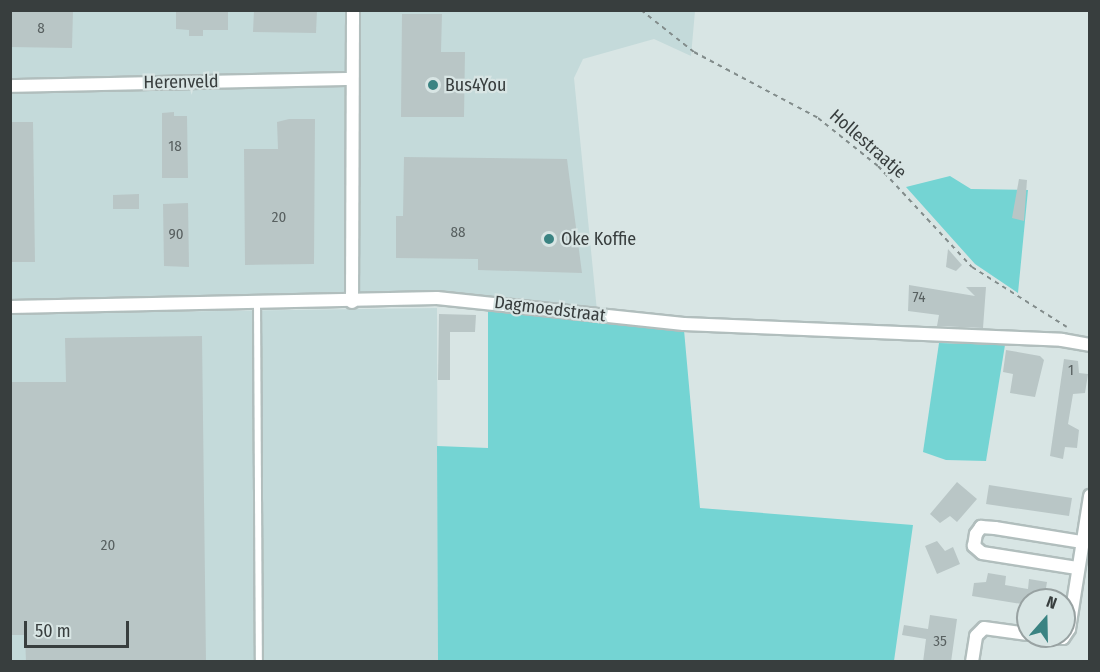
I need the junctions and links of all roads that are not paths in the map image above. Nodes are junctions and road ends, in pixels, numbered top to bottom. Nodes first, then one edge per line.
1 (353, 10) edge
2 (352, 79) junction
3 (10, 86) edge
4 (352, 302) junction
5 (257, 303) junction
6 (10, 307) edge
7 (1089, 345) edge
8 (1089, 496) edge
9 (1081, 542) junction
10 (1077, 568) junction
11 (1074, 588) edge
12 (1016, 632) edge
13 (258, 662) edge
14 (972, 662) edge

1 - 2 street
2 - 3 street, Herenveld
2 - 4 street
4 - 5 street, Dagmoedstraat
4 - 7 street, Dagmoedstraat
5 - 6 street, Dagmoedstraat
5 - 13 lane
8 - 9 street
9 - 10 street
9 - 10 street
10 - 11 street
12 - 14 street

